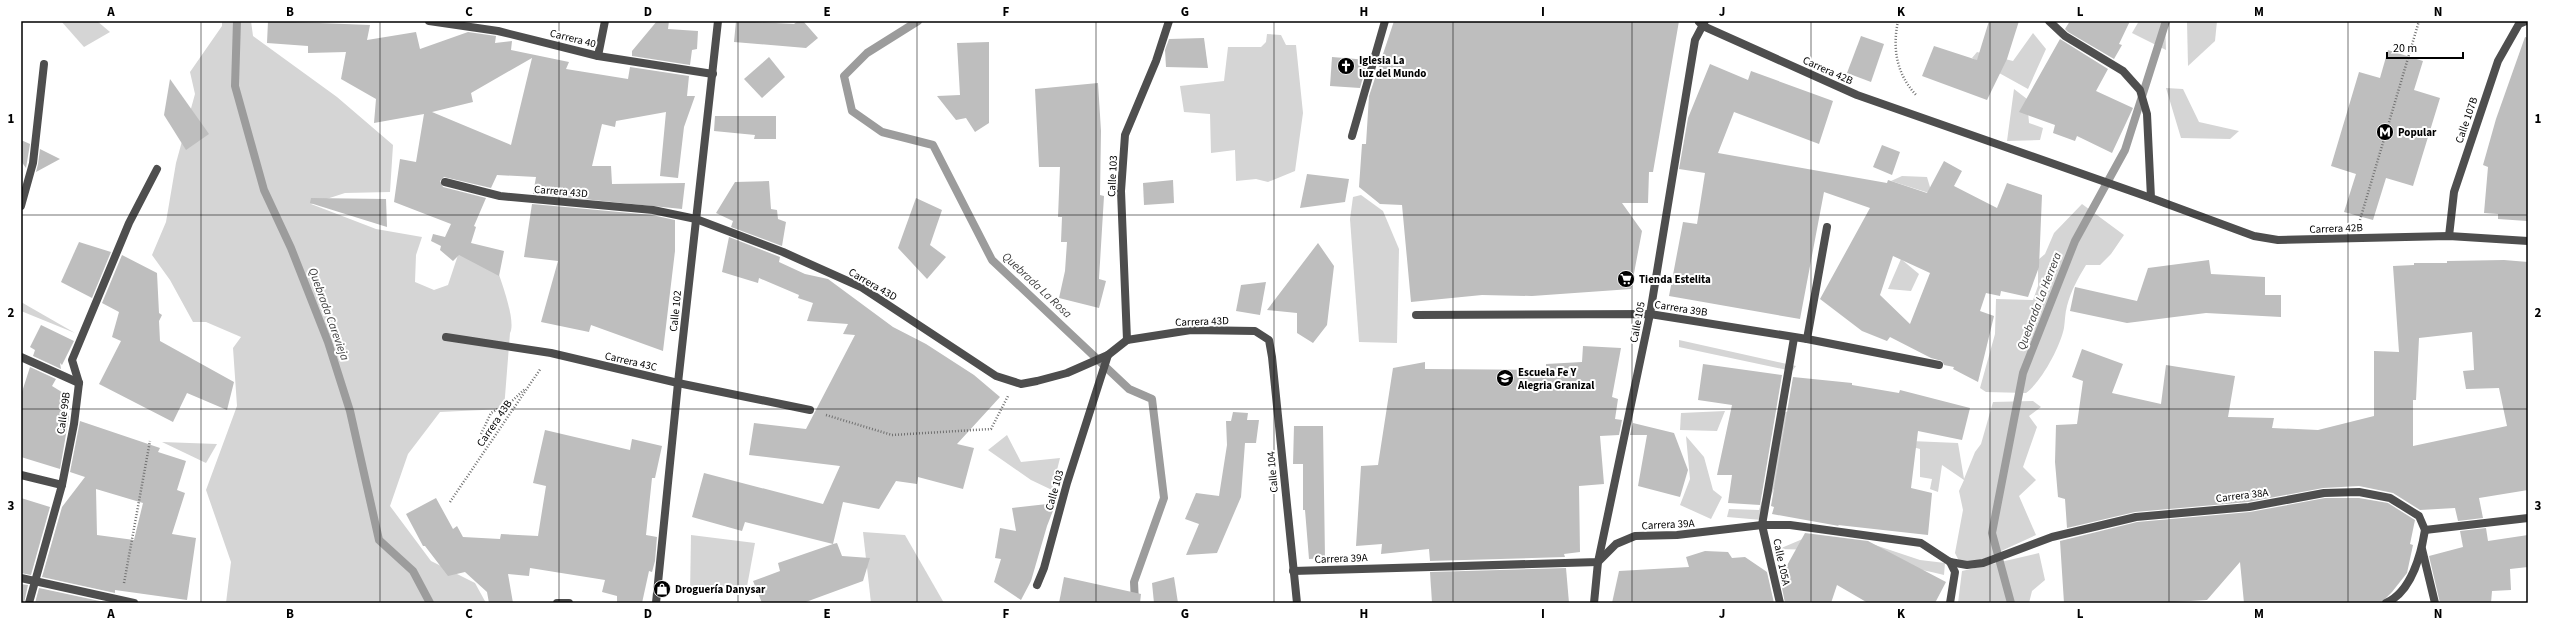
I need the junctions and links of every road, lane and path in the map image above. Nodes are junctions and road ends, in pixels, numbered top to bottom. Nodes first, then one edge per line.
1 (429, 21) edge
2 (605, 21) edge
3 (718, 21) edge
4 (1169, 21) edge
5 (1385, 21) edge
6 (1898, 21) edge
7 (2419, 21) edge
8 (2050, 22) edge
9 (2520, 22) edge
10 (1702, 23) edge
11 (598, 56) junction
12 (44, 64) dead end
13 (713, 74) junction
14 (1918, 98) dead end
15 (1352, 136) dead end
16 (157, 169) dead end
17 (445, 182) dead end
18 (2151, 198) junction
19 (21, 206) edge
20 (2361, 217) dead end
21 (696, 219) junction
22 (1827, 227) dead end
23 (2449, 236) junction
24 (2528, 241) edge
25 (1650, 314) junction
26 (1416, 315) dead end
27 (446, 337) dead end
28 (1794, 338) junction
29 (1807, 339) junction
30 (1127, 340) junction
31 (1269, 340) joint
32 (551, 353) junction
33 (1108, 356) junction
34 (21, 357) edge
35 (1939, 365) dead end
36 (1015, 382) junction
37 (79, 383) junction
38 (678, 383) junction
39 (810, 410) joint
40 (481, 434) dead end
41 (150, 441) dead end
42 (21, 475) edge
43 (62, 484) junction
44 (450, 502) dead end
45 (2528, 518) edge
46 (1762, 525) junction
47 (2425, 530) junction
48 (2422, 549) junction
49 (1598, 562) junction
50 (1950, 562) junction
51 (1292, 571) junction
52 (21, 578) edge
53 (35, 581) junction
54 (1037, 586) dead end
55 (121, 599) junction
56 (29, 603) edge
57 (134, 603) edge
58 (557, 603) edge
59 (569, 603) edge
60 (656, 603) edge
61 (1297, 603) edge
62 (1594, 603) edge
63 (1780, 603) edge
64 (1950, 603) edge
65 (2386, 603) edge
66 (2435, 603) edge

1 - 11 street, Carrera 40
2 - 11 street
3 - 13 street, Calle 102
4 - 30 street, Calle 103
5 - 15 street
6 - 14 path
7 - 20 path
8 - 18 street
9 - 23 street, Calle 107B
10 - 18 street, Carrera 42B
10 - 25 street, Calle 105
11 - 13 street, Carrera 40
12 - 19 street
13 - 21 street, Calle 102
16 - 37 street, Calle 99B
17 - 21 street, Carrera 43D
18 - 23 street, Carrera 42B
21 - 36 street, Carrera 43D
21 - 38 street, Calle 102
22 - 29 street
23 - 24 street, Carrera 42B
25 - 26 street, Carrera 39B
25 - 28 street, Carrera 39B
25 - 49 street, Calle 105
27 - 32 street, Carrera 43C
28 - 29 street, Carrera 39B
28 - 46 street
29 - 35 street, Carrera 39B
30 - 31 street, Carrera 43D
30 - 33 street, Carrera 43D
31 - 51 street, Calle 104
32 - 38 street, Carrera 43C
32 - 40 path
32 - 44 path, Carrera 43B
33 - 36 street, Carrera 43D
33 - 54 street, Calle 103
34 - 37 street
36 - 39 path
37 - 43 street, Calle 99B
38 - 39 street, Carrera 43C
38 - 60 street, Calle 102
41 - 55 path
42 - 43 street
43 - 53 street, Calle 99B
45 - 47 street
46 - 49 street, Carrera 39A
46 - 50 street, Carrera 39A
46 - 63 street, Calle 105A
47 - 48 street
47 - 50 street, Carrera 38A
48 - 65 street
48 - 66 street
49 - 51 street, Carrera 39A
49 - 62 street, Calle 105
50 - 64 street
51 - 61 street, Calle 104
52 - 53 street
53 - 55 street
53 - 56 street, Calle 99B
55 - 57 street
58 - 59 street

